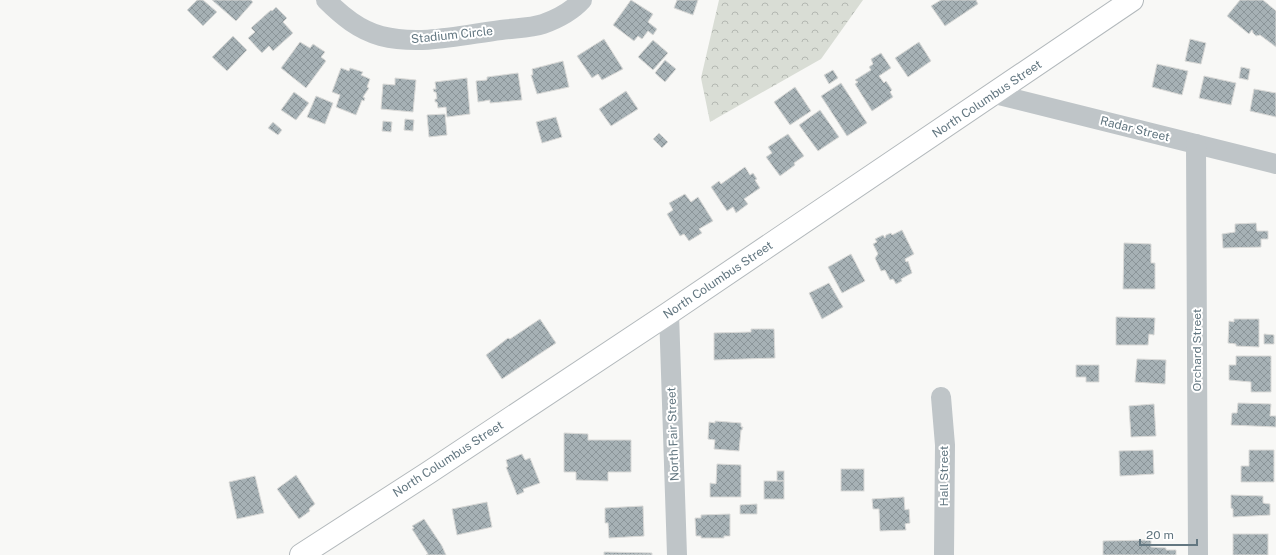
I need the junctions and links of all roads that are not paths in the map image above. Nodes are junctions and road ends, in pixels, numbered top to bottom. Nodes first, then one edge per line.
1 (326, 0) edge
2 (582, 0) edge
3 (1132, 0) edge
4 (995, 94) junction
5 (1196, 144) junction
6 (1276, 164) edge
7 (669, 313) junction
8 (941, 397) dead end
9 (301, 555) edge
10 (677, 555) edge
11 (944, 555) edge
12 (1198, 555) edge

1 - 2 street, Stadium Circle
3 - 4 main road, North Columbus Street
4 - 5 street, Radar Street
4 - 7 main road, North Columbus Street
5 - 6 street, Radar Street
5 - 12 street, Orchard Street
7 - 9 main road, North Columbus Street
7 - 10 street, North Fair Street
8 - 11 street, Hall Street

